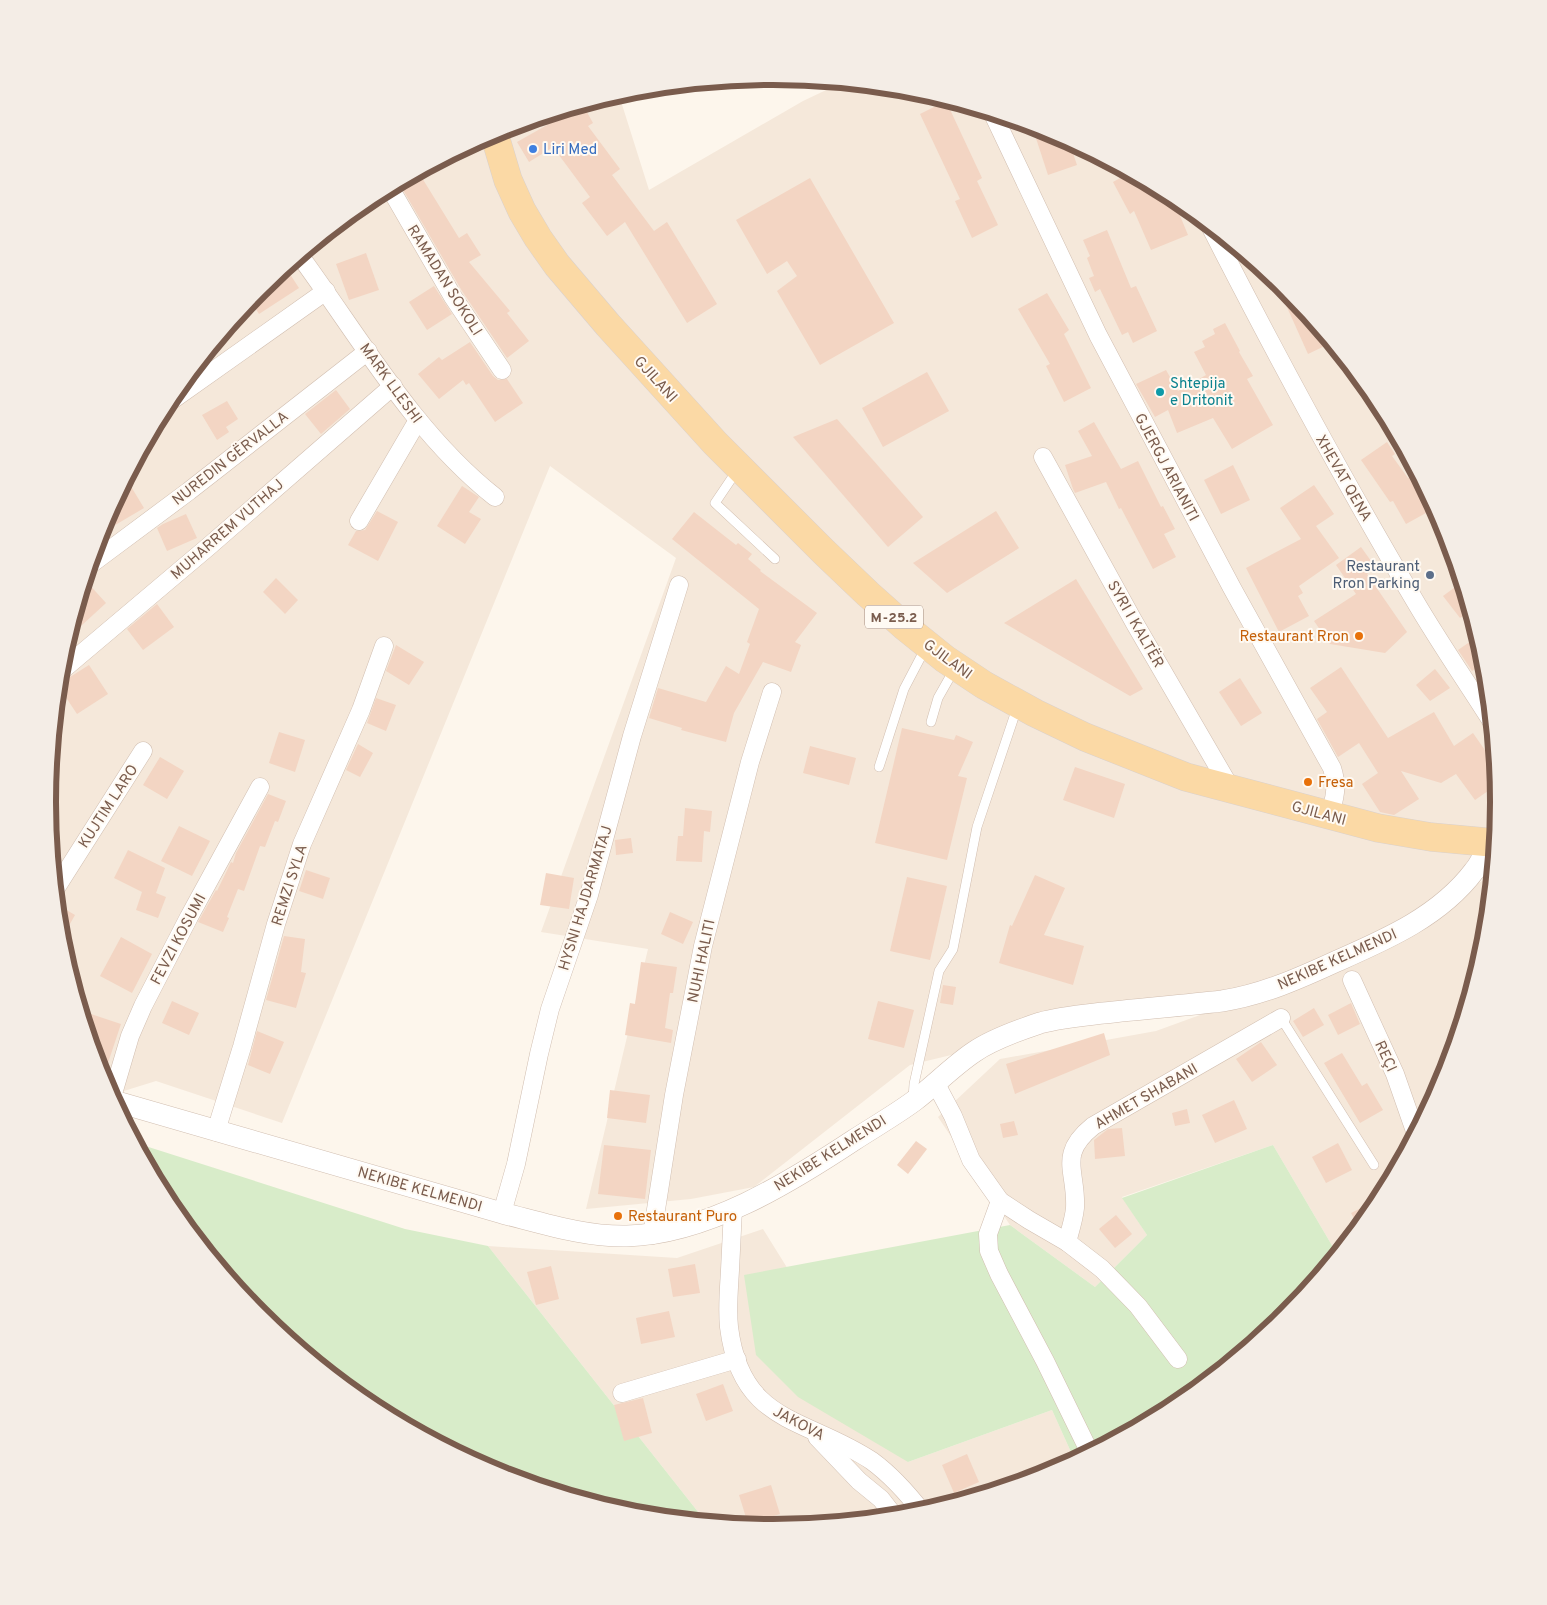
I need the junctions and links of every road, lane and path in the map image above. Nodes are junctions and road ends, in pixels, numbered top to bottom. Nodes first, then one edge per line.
1 (996, 121) edge
2 (496, 141) edge
3 (394, 194) edge
4 (1216, 238) edge
5 (304, 261) edge
6 (326, 291) junction
7 (368, 351) junction
8 (502, 370) dead end
9 (393, 386) junction
10 (188, 389) edge
11 (418, 420) junction
12 (1043, 457) dead end
13 (739, 467) junction
14 (495, 498) dead end
15 (359, 521) dead end
16 (100, 558) edge
17 (775, 559) dead end
18 (679, 585) dead end
19 (927, 644) junction
20 (384, 646) dead end
21 (70, 663) edge
22 (956, 666) junction
23 (772, 692) dead end
24 (1019, 704) junction
25 (1485, 711) edge
26 (931, 722) dead end
27 (143, 750) dead end
28 (880, 767) dead end
29 (260, 787) dead end
30 (1231, 789) junction
31 (1329, 816) junction
32 (1489, 842) edge
33 (1489, 848) edge
34 (61, 881) edge
35 (1352, 980) dead end
36 (1282, 1018) joint
37 (936, 1084) junction
38 (115, 1086) edge
39 (913, 1101) junction
40 (123, 1104) edge
41 (1413, 1127) edge
42 (217, 1132) junction
43 (1374, 1165) dead end
44 (1000, 1200) junction
45 (733, 1209) junction
46 (502, 1213) junction
47 (652, 1235) junction
48 (1067, 1242) junction
49 (737, 1359) junction
50 (1178, 1359) dead end
51 (622, 1393) dead end
52 (812, 1431) junction
53 (1087, 1448) edge
54 (916, 1505) edge
55 (890, 1510) edge

1 - 31 street, GJERGJ ARIANITI
2 - 13 main road, GJILANI / M-25.2
3 - 8 street, RAMADAN SOKOLI
4 - 25 street, XHEVAT QENA
5 - 6 street, MARK LLESHI
6 - 7 street, MARK LLESHI
6 - 10 street
7 - 9 street, MARK LLESHI
7 - 16 street, NUREDIN GËRVALLA
9 - 11 street, MARK LLESHI
9 - 21 street, MUHARREM VUTHAJ
11 - 14 street, MARK LLESHI
11 - 15 street
12 - 30 street, SYRI I KALTËR
13 - 17 lane
13 - 19 main road, GJILANI / M-25.2
18 - 46 street, HYSNI HAJDARMATAJ
19 - 22 main road, GJILANI / M-25.2
19 - 28 lane
20 - 42 street, REMZI SYLA
22 - 24 main road, GJILANI / M-25.2
22 - 26 lane
23 - 47 street, NUHI HALITI
24 - 30 main road, GJILANI / M-25.2
24 - 39 lane
27 - 34 street, KUJTIM LARO
29 - 38 street, FEVZI KOSUMI
30 - 31 main road, GJILANI / M-25.2
31 - 32 main road, GJILANI / M-25.2
33 - 37 street, NEKIBE KELMENDI
35 - 41 street, REÇI
36 - 43 lane
36 - 48 street, AHMET SHABANI
37 - 39 street, NEKIBE KELMENDI
37 - 44 street
39 - 45 street, NEKIBE KELMENDI
40 - 42 street, NEKIBE KELMENDI
42 - 46 street, NEKIBE KELMENDI
44 - 48 street
44 - 53 street
45 - 47 street, NEKIBE KELMENDI
45 - 49 street, JAKOVA
46 - 47 street, NEKIBE KELMENDI
48 - 50 street
49 - 51 street
49 - 52 street, JAKOVA
52 - 54 street, JAKOVA
52 - 55 street

